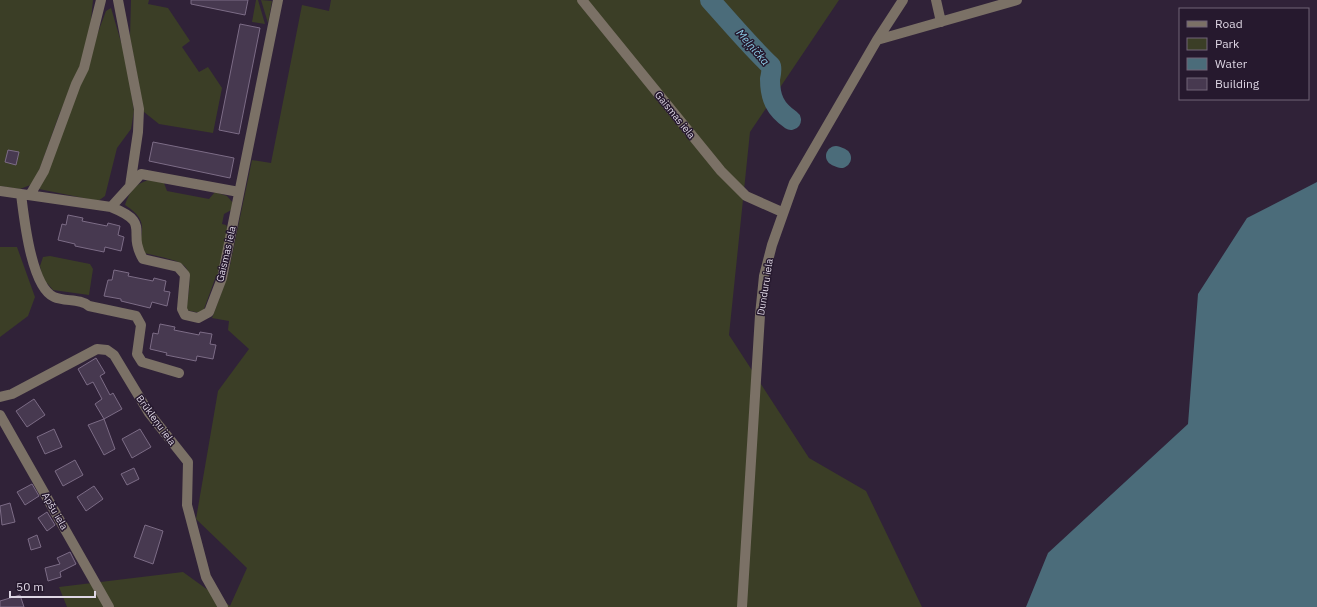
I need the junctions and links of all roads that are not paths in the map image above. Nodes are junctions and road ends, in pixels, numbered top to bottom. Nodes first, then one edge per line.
1 (101, 0) edge
2 (118, 0) edge
3 (278, 0) edge
4 (582, 0) edge
5 (904, 0) edge
6 (936, 0) edge
7 (1017, 0) edge
8 (941, 22) junction
9 (877, 40) junction
10 (130, 186) junction
11 (0, 191) edge
12 (240, 192) junction
13 (25, 194) junction
14 (111, 207) junction
15 (782, 212) junction
16 (179, 373) dead end
17 (0, 397) edge
18 (0, 415) edge
19 (109, 607) edge
20 (223, 607) edge
21 (742, 607) edge

1 - 13 street
2 - 10 street
3 - 12 street, Gaismas iela
4 - 15 street, Gaismas iela
5 - 9 street, Dunduru iela
6 - 8 street
7 - 8 street
8 - 9 street
9 - 15 street, Dunduru iela
10 - 12 street
10 - 14 street
11 - 13 street, Gaismas iela
12 - 14 street, Gaismas iela
13 - 14 street, Gaismas iela
13 - 16 street
15 - 21 street, Dunduru iela
17 - 20 street, Brūkleņu iela
18 - 19 street, Apšu iela

